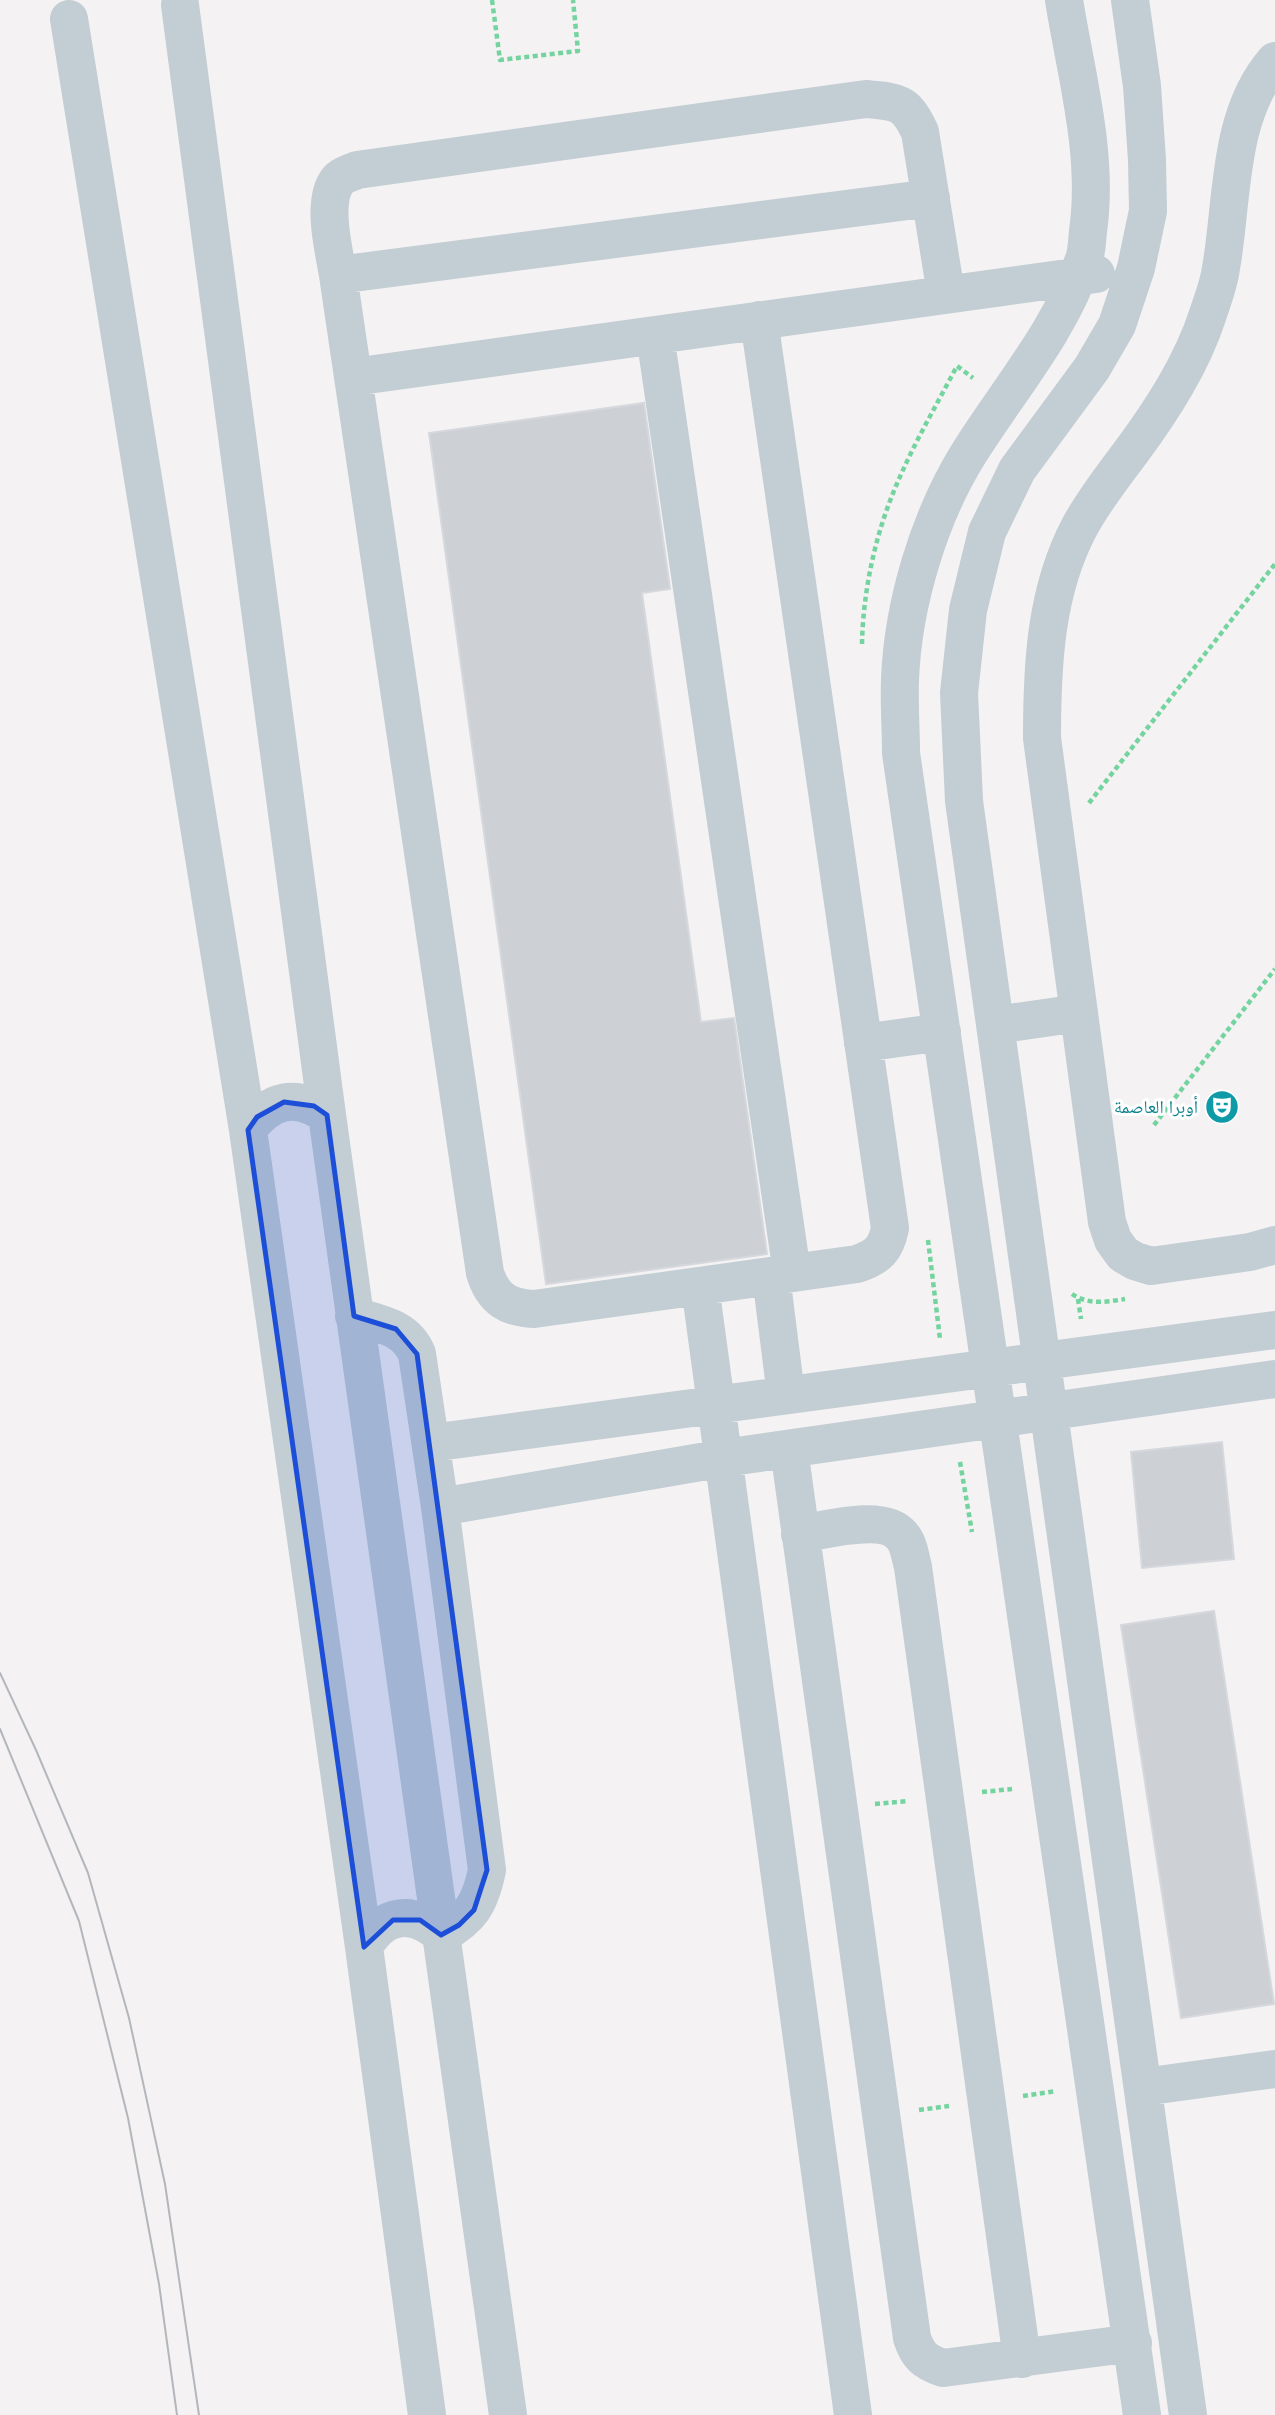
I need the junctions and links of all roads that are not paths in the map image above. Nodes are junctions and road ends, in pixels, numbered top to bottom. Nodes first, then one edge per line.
1 (1064, 0) edge
2 (1129, 0) edge
3 (180, 5) dead end
4 (69, 19) dead end
5 (1275, 61) edge
6 (931, 198) junction
7 (1136, 268) junction
8 (338, 275) junction
9 (1077, 276) junction
10 (946, 294) junction
11 (758, 320) junction
12 (655, 335) junction
13 (353, 377) junction
14 (1079, 1013) junction
15 (996, 1024) junction
16 (942, 1031) junction
17 (863, 1043) junction
18 (327, 1115) junction
19 (248, 1130) junction
20 (1275, 1245) edge
21 (781, 1274) junction
22 (700, 1286) junction
23 (354, 1316) junction
24 (1275, 1330) edge
25 (1042, 1360) junction
26 (990, 1368) junction
27 (1275, 1379) edge
28 (786, 1395) junction
29 (716, 1404) junction
30 (1049, 1411) junction
31 (997, 1419) junction
32 (431, 1443) junction
33 (789, 1449) junction
34 (723, 1458) junction
35 (440, 1507) junction
36 (800, 1534) junction
37 (441, 1935) junction
38 (364, 1947) junction
39 (1275, 2069) edge
40 (1143, 2087) junction
41 (1133, 2343) junction
42 (1022, 2359) junction
43 (427, 2415) edge
44 (508, 2415) edge
45 (853, 2415) edge
46 (1142, 2415) edge
47 (1188, 2415) edge

1 - 9 street
2 - 7 street
3 - 18 street
4 - 19 street
5 - 14 street
6 - 8 street
6 - 8 street
6 - 10 street
7 - 9 street
7 - 15 street
8 - 13 street
9 - 10 street
9 - 16 street
10 - 11 street
11 - 12 street
11 - 17 street
12 - 13 street
12 - 21 street
13 - 22 street
14 - 15 street
14 - 20 street
15 - 25 street
16 - 17 street
16 - 26 street
17 - 21 street
18 - 19 street
18 - 23 street
19 - 38 street
21 - 22 street
21 - 28 street
22 - 29 street
23 - 32 street
23 - 37 street
24 - 25 street
25 - 26 street
25 - 30 street
26 - 28 street
26 - 31 street
27 - 30 street
28 - 29 street
29 - 32 street
29 - 34 street
30 - 31 street
30 - 40 street
31 - 33 street
31 - 41 street
32 - 35 street
33 - 34 street
33 - 36 street
34 - 35 street
34 - 45 street
35 - 37 street
36 - 42 street
36 - 42 street
37 - 38 street
37 - 44 street
38 - 43 street
39 - 40 street
40 - 47 street
41 - 42 street
41 - 46 street

